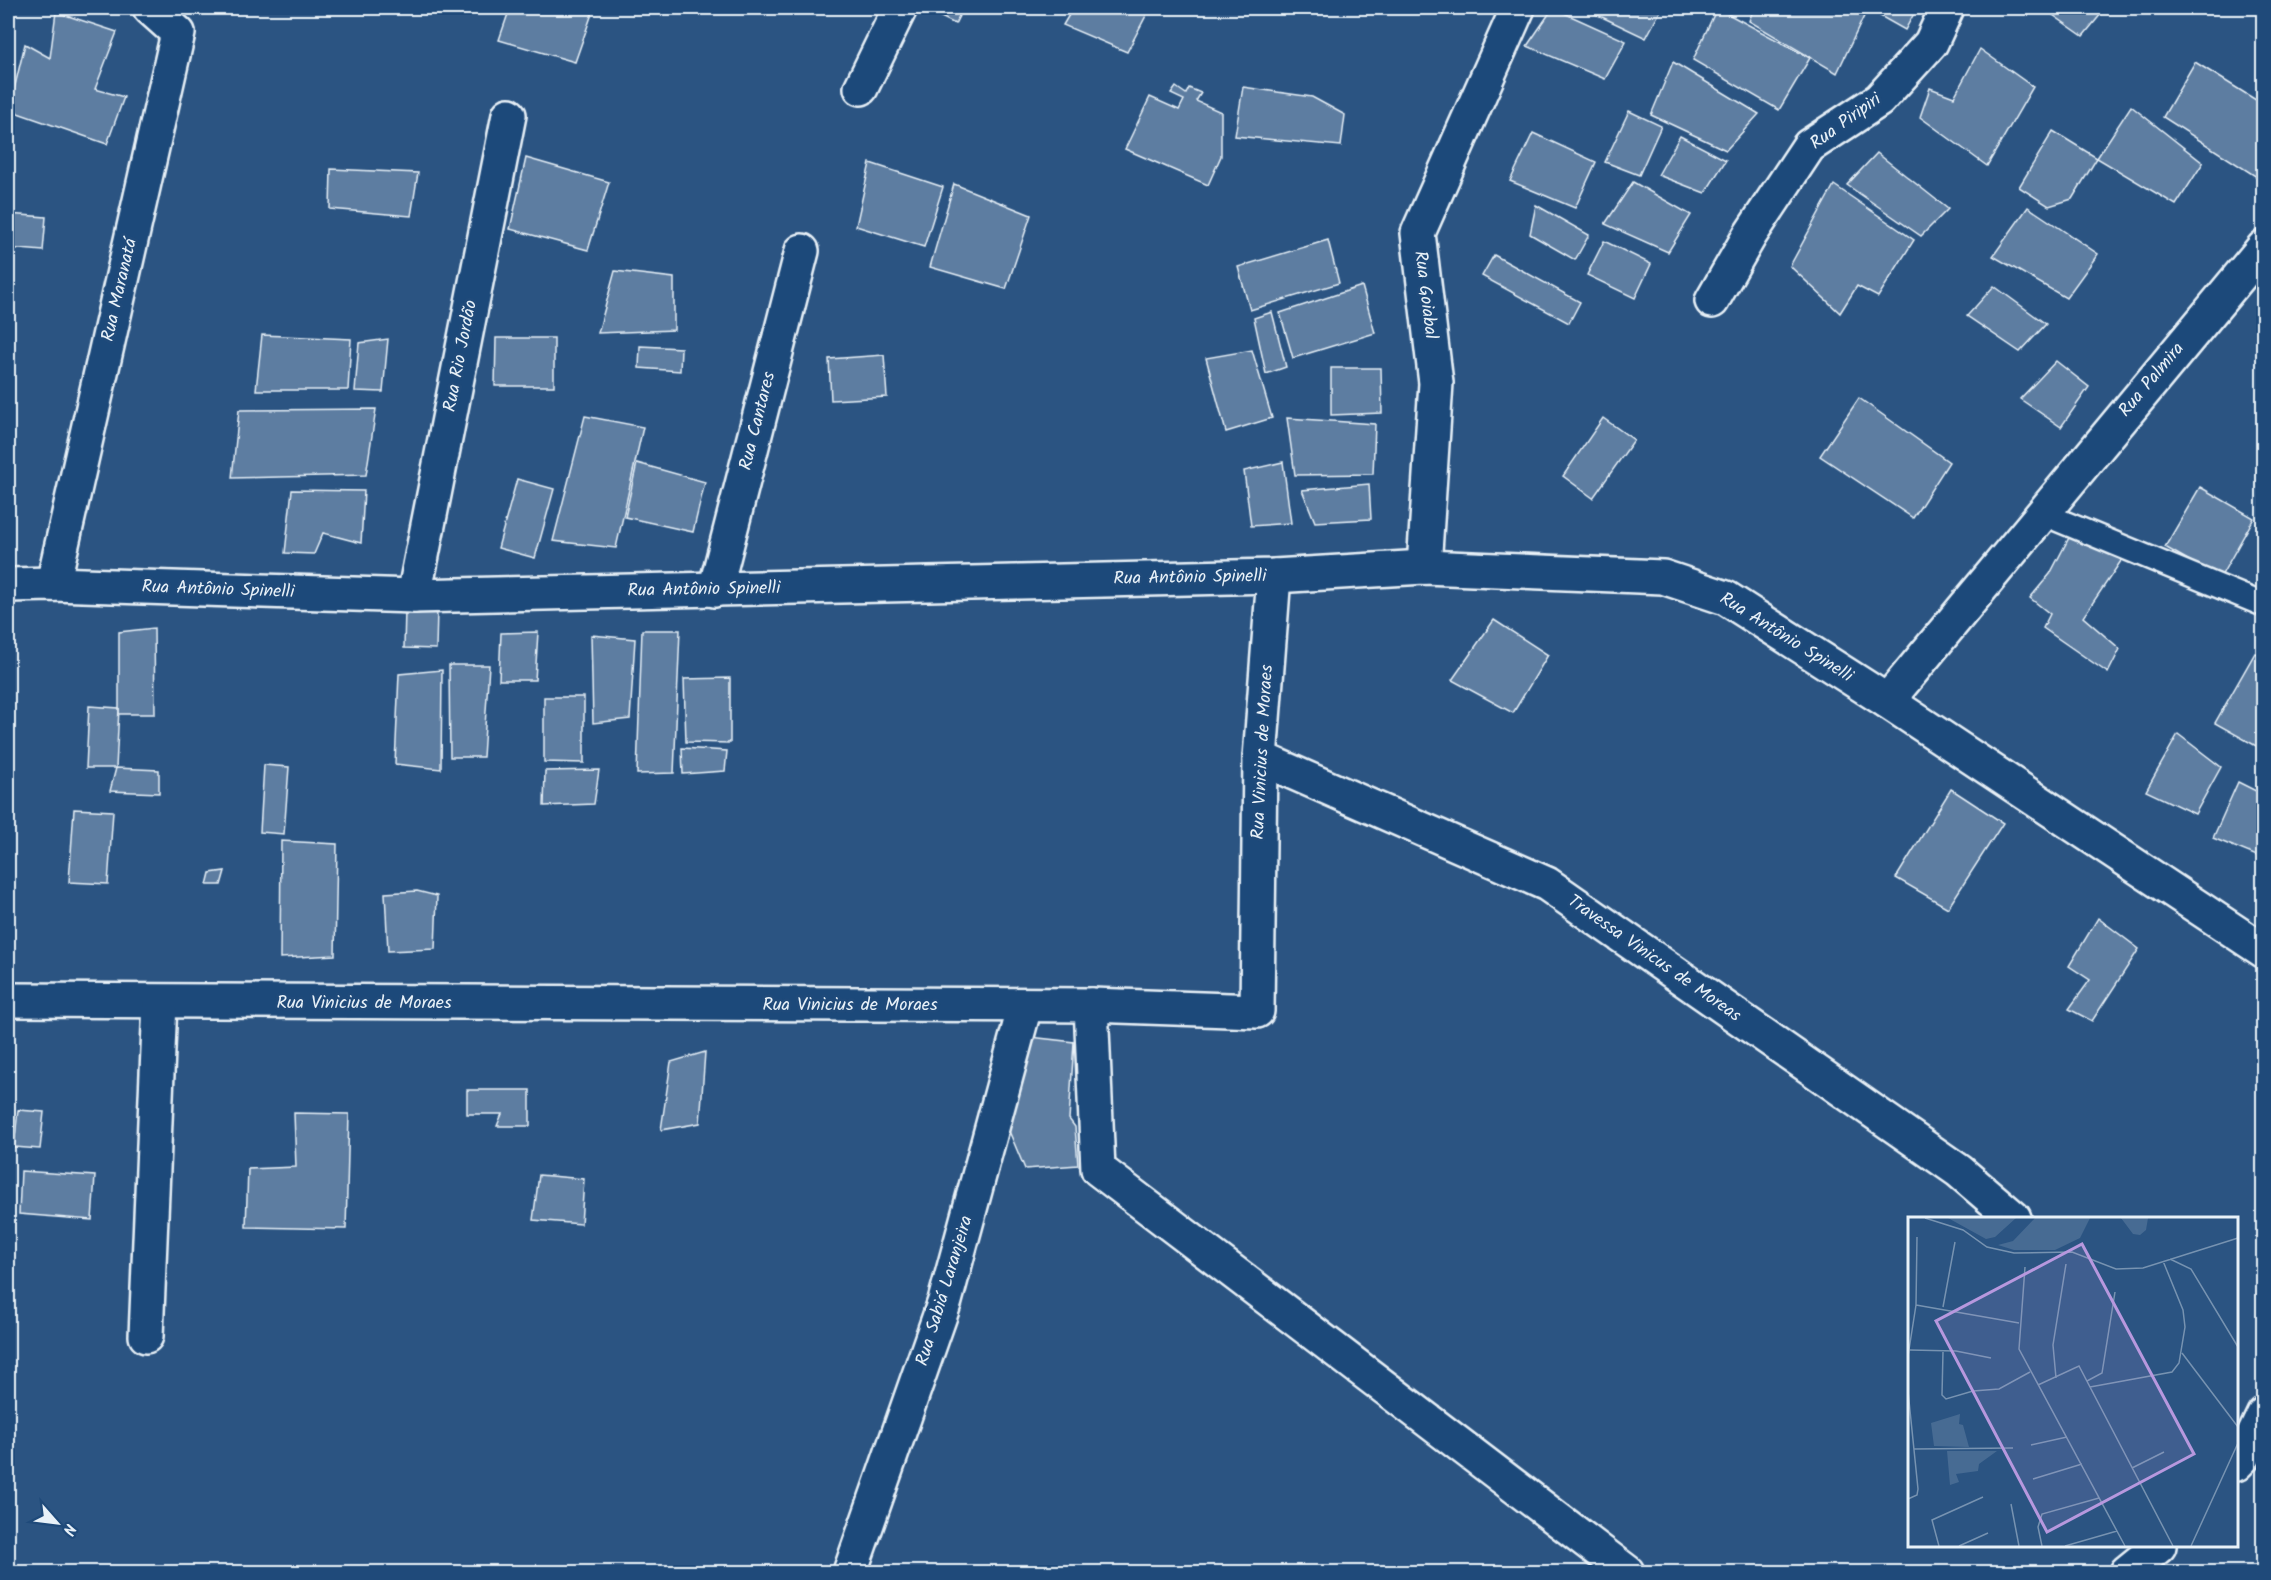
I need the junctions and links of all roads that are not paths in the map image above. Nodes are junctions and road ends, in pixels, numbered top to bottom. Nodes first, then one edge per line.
1 (150, 8) edge
2 (900, 8) edge
3 (1518, 8) edge
4 (1947, 8) edge
5 (861, 88) dead end
6 (509, 115) dead end
7 (2264, 247) edge
8 (801, 252) dead end
9 (1712, 301) dead end
10 (2041, 513) junction
11 (1424, 567) junction
12 (1274, 576) junction
13 (53, 584) junction
14 (8, 585) edge
15 (715, 590) junction
16 (414, 596) junction
17 (2264, 605) edge
18 (1887, 701) junction
19 (1260, 758) junction
20 (2264, 951) edge
21 (8, 1000) edge
22 (160, 1002) junction
23 (1092, 1005) junction
24 (1025, 1006) junction
25 (2013, 1217) edge
26 (146, 1336) dead end
27 (2264, 1414) edge
28 (2238, 1462) edge
29 (2158, 1547) edge
30 (850, 1572) edge
31 (1627, 1572) edge
32 (2127, 1572) edge

1 - 13 street, Rua Maranatá
2 - 5 street
3 - 11 street, Rua Goiabal
4 - 9 street, Rua Piripiri
6 - 16 street, Rua Rio Jordão
7 - 10 street, Rua Palmira
8 - 15 street, Rua Cantares
10 - 17 lane
10 - 18 street, Rua Palmira
11 - 12 street, Rua Antônio Spinelli
11 - 18 street, Rua Antônio Spinelli
12 - 15 street, Rua Antônio Spinelli
12 - 19 street, Rua Vinicius de Moraes
13 - 14 street, Rua Antônio Spinelli
13 - 16 street, Rua Antônio Spinelli
15 - 16 street, Rua Antônio Spinelli
18 - 20 street, Rua Antônio Spinelli
19 - 23 street, Rua Vinicius de Moraes
19 - 25 street, Travessa Vinicus de Moreas
21 - 22 street, Rua Vinicius de Moraes
22 - 24 street, Rua Vinicius de Moraes
22 - 26 street
23 - 24 street, Rua Vinicius de Moraes
23 - 31 street
24 - 30 street, Rua Sabiá Laranjeira
27 - 28 street
29 - 32 street

